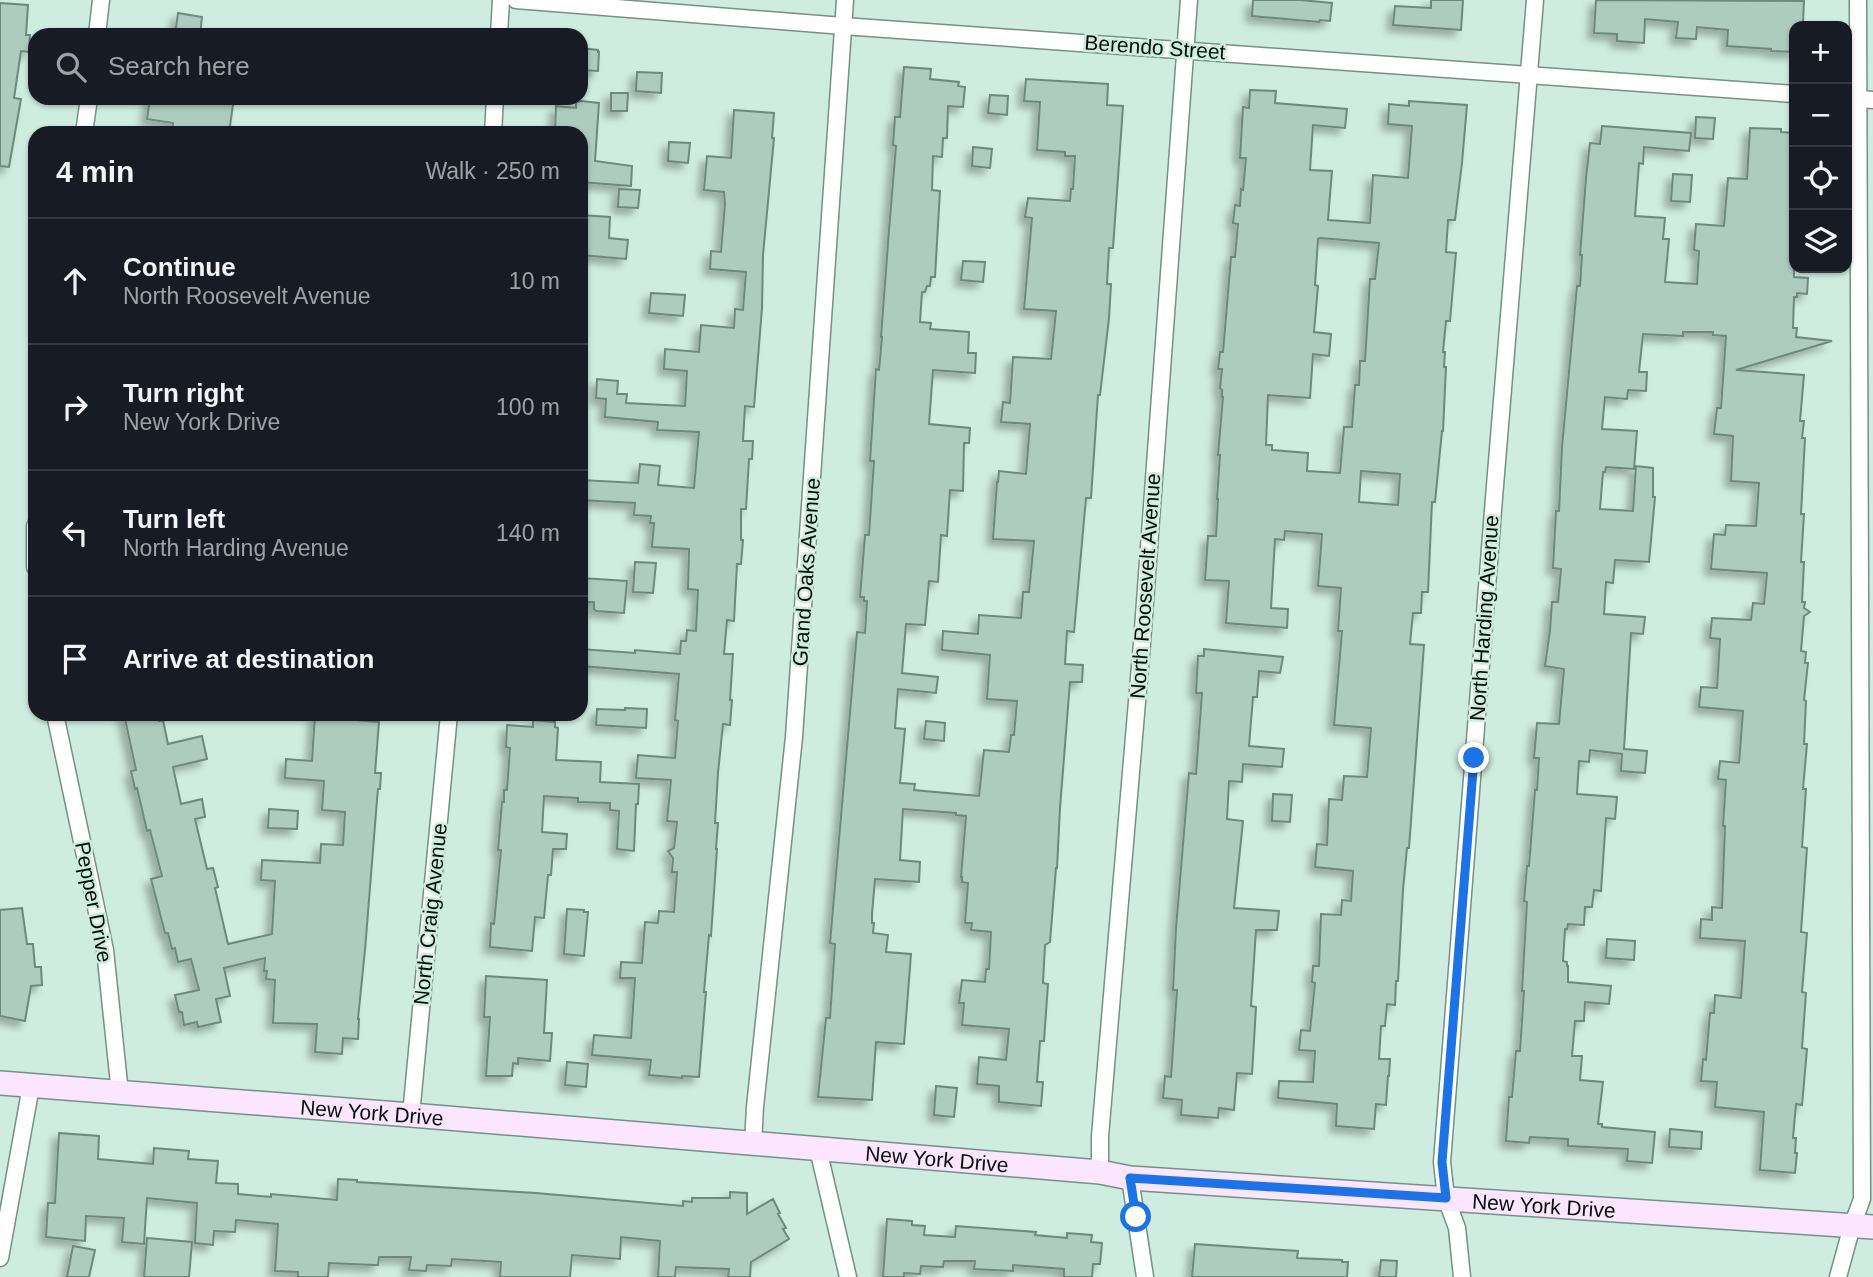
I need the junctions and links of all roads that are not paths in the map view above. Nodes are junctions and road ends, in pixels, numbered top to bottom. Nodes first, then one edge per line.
1 (101, 0) edge
2 (501, 0) edge
3 (516, 0) edge
4 (845, 0) edge
5 (1189, 0) edge
6 (1535, 0) edge
7 (1858, 0) edge
8 (843, 26) junction
9 (98, 28) edge
10 (499, 28) edge
11 (1185, 49) junction
12 (1529, 74) junction
13 (1789, 94) edge
14 (1860, 99) edge
15 (88, 105) edge
16 (495, 105) edge
17 (85, 126) edge
18 (493, 126) edge
19 (56, 721) edge
20 (448, 721) edge
21 (0, 1083) edge
22 (32, 1086) junction
23 (120, 1093) junction
24 (411, 1115) junction
25 (753, 1143) junction
26 (818, 1149) junction
27 (1100, 1172) junction
28 (1130, 1178) junction
29 (1446, 1198) junction
30 (1862, 1226) edge
31 (0, 1258) edge
32 (848, 1277) edge
33 (1145, 1277) edge
34 (1462, 1277) edge
35 (1838, 1277) edge

1 - 9 street
2 - 10 street
3 - 8 street, Berendo Street
4 - 8 street, Grand Oaks Avenue
5 - 11 street, North Roosevelt Avenue
6 - 12 street, North Harding Avenue
7 - 14 street
8 - 11 street, Berendo Street
8 - 25 street, Grand Oaks Avenue
11 - 12 street, Berendo Street
11 - 27 street, North Roosevelt Avenue
12 - 13 street, Berendo Street
12 - 29 street, North Harding Avenue
14 - 30 street
15 - 17 street
16 - 18 street
19 - 23 street, Pepper Drive
20 - 24 street, North Craig Avenue
21 - 22 street, New York Drive
22 - 23 street, New York Drive
22 - 31 street
23 - 24 street, New York Drive
24 - 25 street, New York Drive
25 - 26 street, New York Drive
26 - 27 street, New York Drive
26 - 32 street
27 - 28 street, New York Drive
28 - 29 street, New York Drive
28 - 33 street
29 - 30 street, New York Drive
29 - 34 street, North Harding Avenue
30 - 35 street

